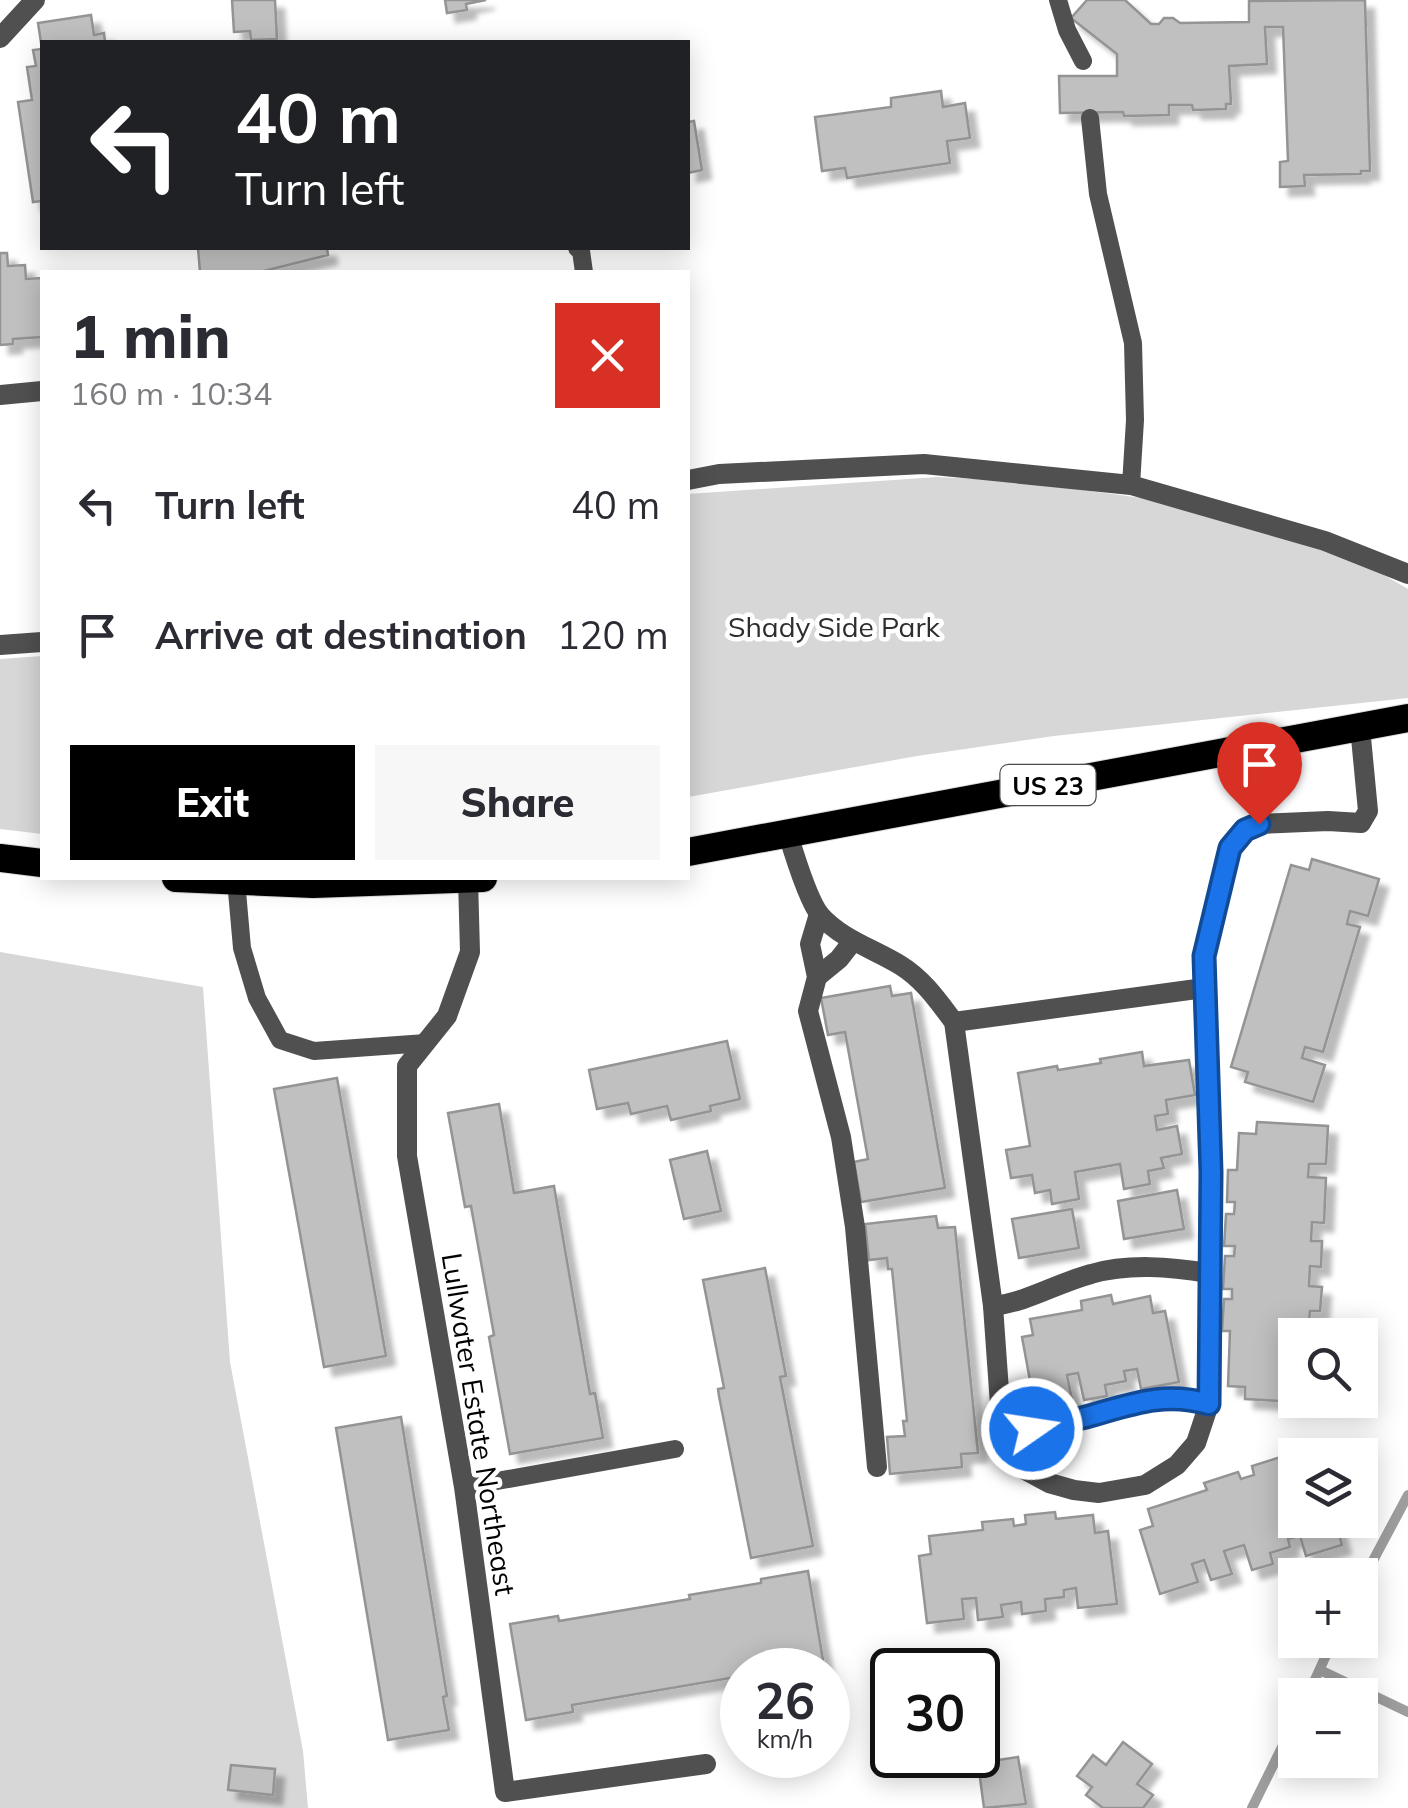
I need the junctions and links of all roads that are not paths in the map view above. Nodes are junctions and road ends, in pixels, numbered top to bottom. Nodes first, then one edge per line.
1 (36, 0) edge
2 (1058, 0) edge
3 (0, 38) edge
4 (1083, 62) dead end
5 (1090, 118) dead end
6 (40, 391) edge
7 (0, 395) edge
8 (690, 480) edge
9 (1131, 486) junction
10 (1408, 574) edge
11 (40, 642) edge
12 (0, 645) edge
13 (1408, 718) edge
14 (1360, 727) junction
15 (788, 834) junction
16 (690, 852) edge
17 (0, 858) edge
18 (40, 863) edge
19 (236, 880) joint
20 (422, 880) edge
21 (476, 880) edge
22 (819, 914) junction
23 (852, 941) junction
24 (817, 977) junction
25 (1204, 988) junction
26 (954, 1022) junction
27 (426, 1042) junction
28 (1210, 1273) junction
29 (993, 1306) junction
30 (1209, 1404) junction
31 (1005, 1436) junction
32 (675, 1449) dead end
33 (877, 1466) dead end
34 (464, 1487) junction
35 (706, 1764) dead end

1 - 3 street
2 - 4 lane
5 - 9 lane
6 - 7 street
8 - 9 street
9 - 10 street
11 - 12 street
13 - 14 highway, US 23
14 - 15 highway, US 23
14 - 25 street
15 - 16 highway, US 23
15 - 22 street
17 - 18 highway
19 - 20 highway
19 - 27 lane
21 - 27 street, Lullwater Estate Northeast
22 - 23 street
22 - 24 street
23 - 24 street
23 - 26 street
24 - 33 street
25 - 26 street
25 - 28 street
26 - 29 street
27 - 34 street, Lullwater Estate Northeast
28 - 29 street
28 - 30 street
29 - 31 street
30 - 31 street
30 - 31 street
32 - 34 lane
34 - 35 street, Lullwater Estate Northeast

